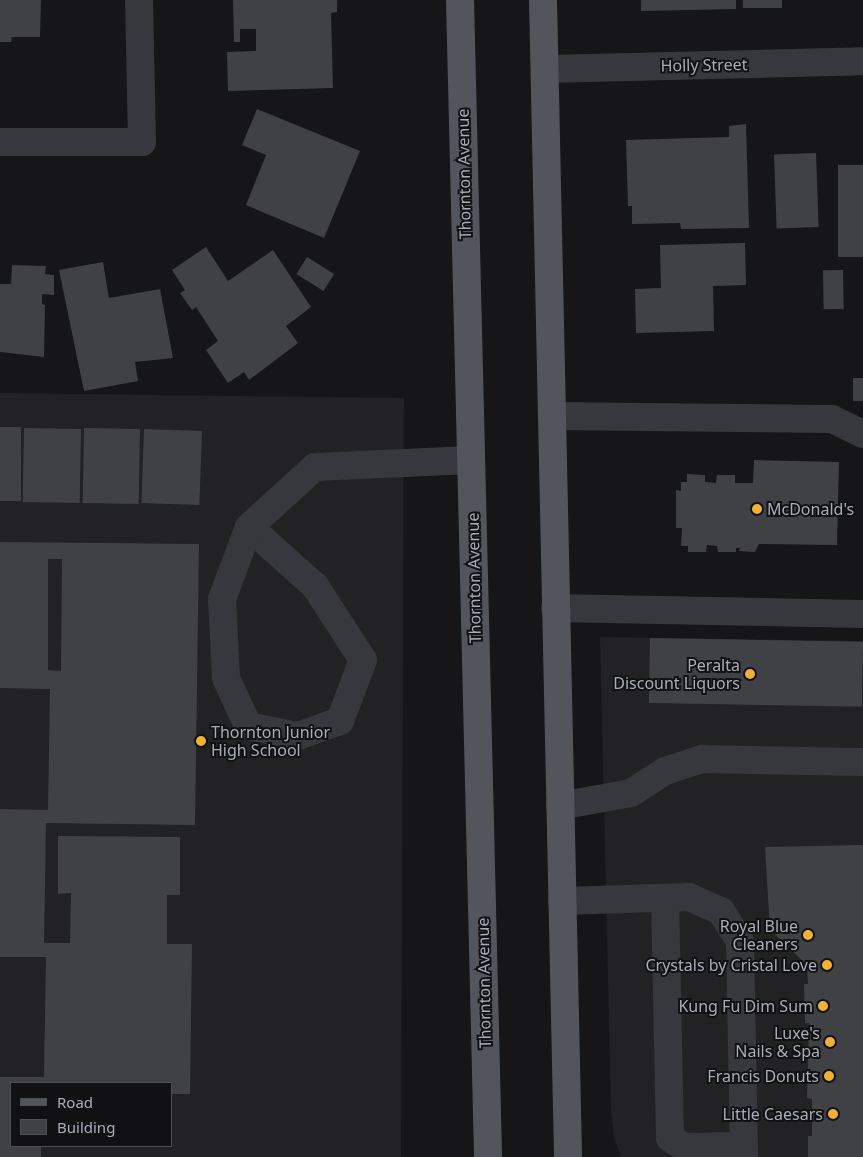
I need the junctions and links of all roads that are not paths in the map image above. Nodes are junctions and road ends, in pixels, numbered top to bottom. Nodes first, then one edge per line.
1 (139, 0) edge
2 (460, 0) edge
3 (543, 0) edge
4 (863, 62) edge
5 (546, 69) junction
6 (0, 142) edge
7 (552, 416) junction
8 (863, 434) edge
9 (471, 460) junction
10 (249, 527) junction
11 (555, 608) junction
12 (863, 614) edge
13 (863, 762) edge
14 (560, 806) junction
15 (665, 898) junction
16 (562, 901) junction
17 (744, 1151) edge
18 (488, 1157) edge
19 (568, 1157) edge

1 - 6 street
2 - 9 main road, Thornton Avenue
3 - 5 main road
4 - 5 street, Holly Street
5 - 7 main road
7 - 8 street
7 - 11 main road
9 - 10 street
9 - 18 main road, Thornton Avenue
10 - 10 street
11 - 12 street
11 - 14 main road
13 - 14 street
14 - 16 main road
15 - 16 street
15 - 17 street
15 - 17 street
16 - 19 main road

